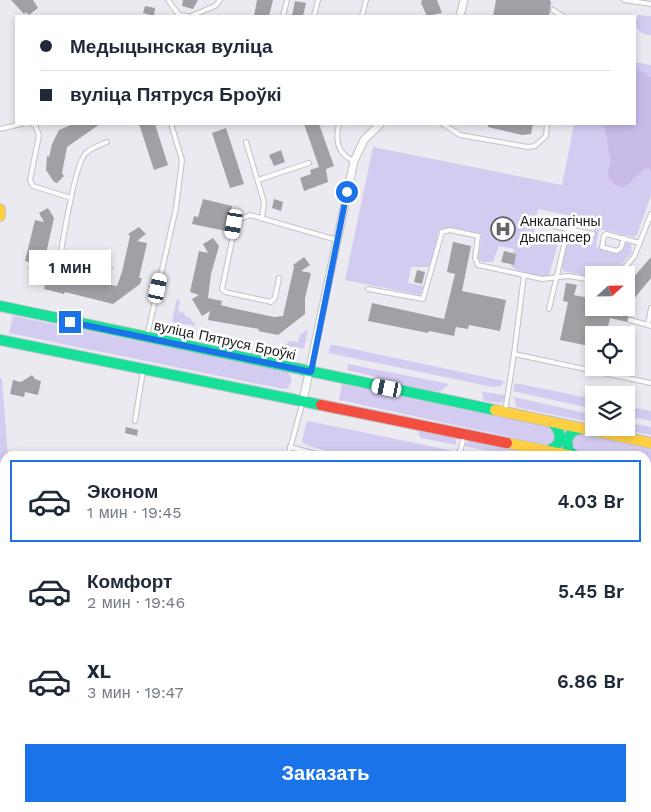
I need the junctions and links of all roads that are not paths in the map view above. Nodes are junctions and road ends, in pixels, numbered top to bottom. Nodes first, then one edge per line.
1 (168, 0) edge
2 (220, 0) edge
3 (287, 0) edge
4 (318, 0) edge
5 (366, 0) edge
6 (464, 0) edge
7 (624, 0) edge
8 (651, 4) edge
9 (553, 10) dead end
10 (179, 15) edge
11 (192, 15) edge
12 (284, 15) edge
13 (314, 15) edge
14 (362, 15) edge
15 (460, 15) edge
16 (560, 15) edge
17 (17, 125) edge
18 (35, 125) edge
19 (171, 125) edge
20 (339, 125) edge
21 (379, 125) edge
22 (445, 125) edge
23 (547, 125) edge
24 (0, 129) edge
25 (107, 142) dead end
26 (246, 142) dead end
27 (354, 161) junction
28 (309, 163) dead end
29 (258, 180) junction
30 (71, 198) junction
31 (0, 209) edge
32 (651, 214) edge
33 (0, 216) edge
34 (262, 219) junction
35 (543, 224) dead end
36 (568, 229) junction
37 (592, 234) dead end
38 (624, 238) junction
39 (336, 240) junction
40 (640, 243) junction
41 (626, 266) edge
42 (110, 268) dead end
43 (524, 275) junction
44 (556, 277) junction
45 (279, 278) dead end
46 (585, 279) edge
47 (368, 289) dead end
48 (0, 306) edge
49 (651, 308) edge
50 (549, 309) dead end
51 (630, 320) dead end
52 (649, 325) edge
53 (146, 338) junction
54 (0, 340) edge
55 (514, 354) junction
56 (144, 369) junction
57 (311, 372) junction
58 (651, 383) edge
59 (303, 402) junction
60 (505, 412) junction
61 (135, 421) dead end
62 (553, 424) junction
63 (582, 429) junction
64 (464, 434) junction
65 (651, 443) edge
66 (290, 447) junction
67 (289, 451) edge
68 (305, 451) edge
69 (459, 451) edge
70 (547, 451) joint
71 (569, 451) edge

1 - 10 lane
2 - 11 lane
3 - 12 lane
4 - 13 lane
5 - 14 lane
6 - 15 street
7 - 8 lane
9 - 16 lane
17 - 24 lane
18 - 30 lane
19 - 53 lane
20 - 27 lane
21 - 27 street
22 - 23 lane
25 - 30 lane
26 - 29 lane
27 - 39 street
28 - 29 lane
29 - 34 lane
30 - 42 lane
31 - 33 main road
32 - 40 lane
34 - 39 lane
34 - 45 lane
35 - 36 lane
36 - 37 lane
36 - 44 lane
38 - 38 lane
38 - 40 lane
39 - 57 street
40 - 41 lane
43 - 44 lane
43 - 47 lane
43 - 55 lane
44 - 46 lane
44 - 50 lane
48 - 53 main road, вуліца Пятруся Броўкі
49 - 52 lane
51 - 52 lane
53 - 57 main road, вуліца Пятруся Броўкі
54 - 56 main road
55 - 58 lane
55 - 60 lane
56 - 59 main road
56 - 61 lane
57 - 59 street
57 - 60 main road, вуліца Пятруся Броўкі
59 - 64 main road
59 - 66 lane
60 - 62 main road, вуліца Пятруся Броўкі
62 - 63 main road, вуліца Пятруся Броўкі
62 - 70 main road
63 - 65 main road, вуліца Пятруся Броўкі
63 - 71 main road
64 - 69 lane
64 - 70 main road
66 - 67 lane
66 - 68 lane

